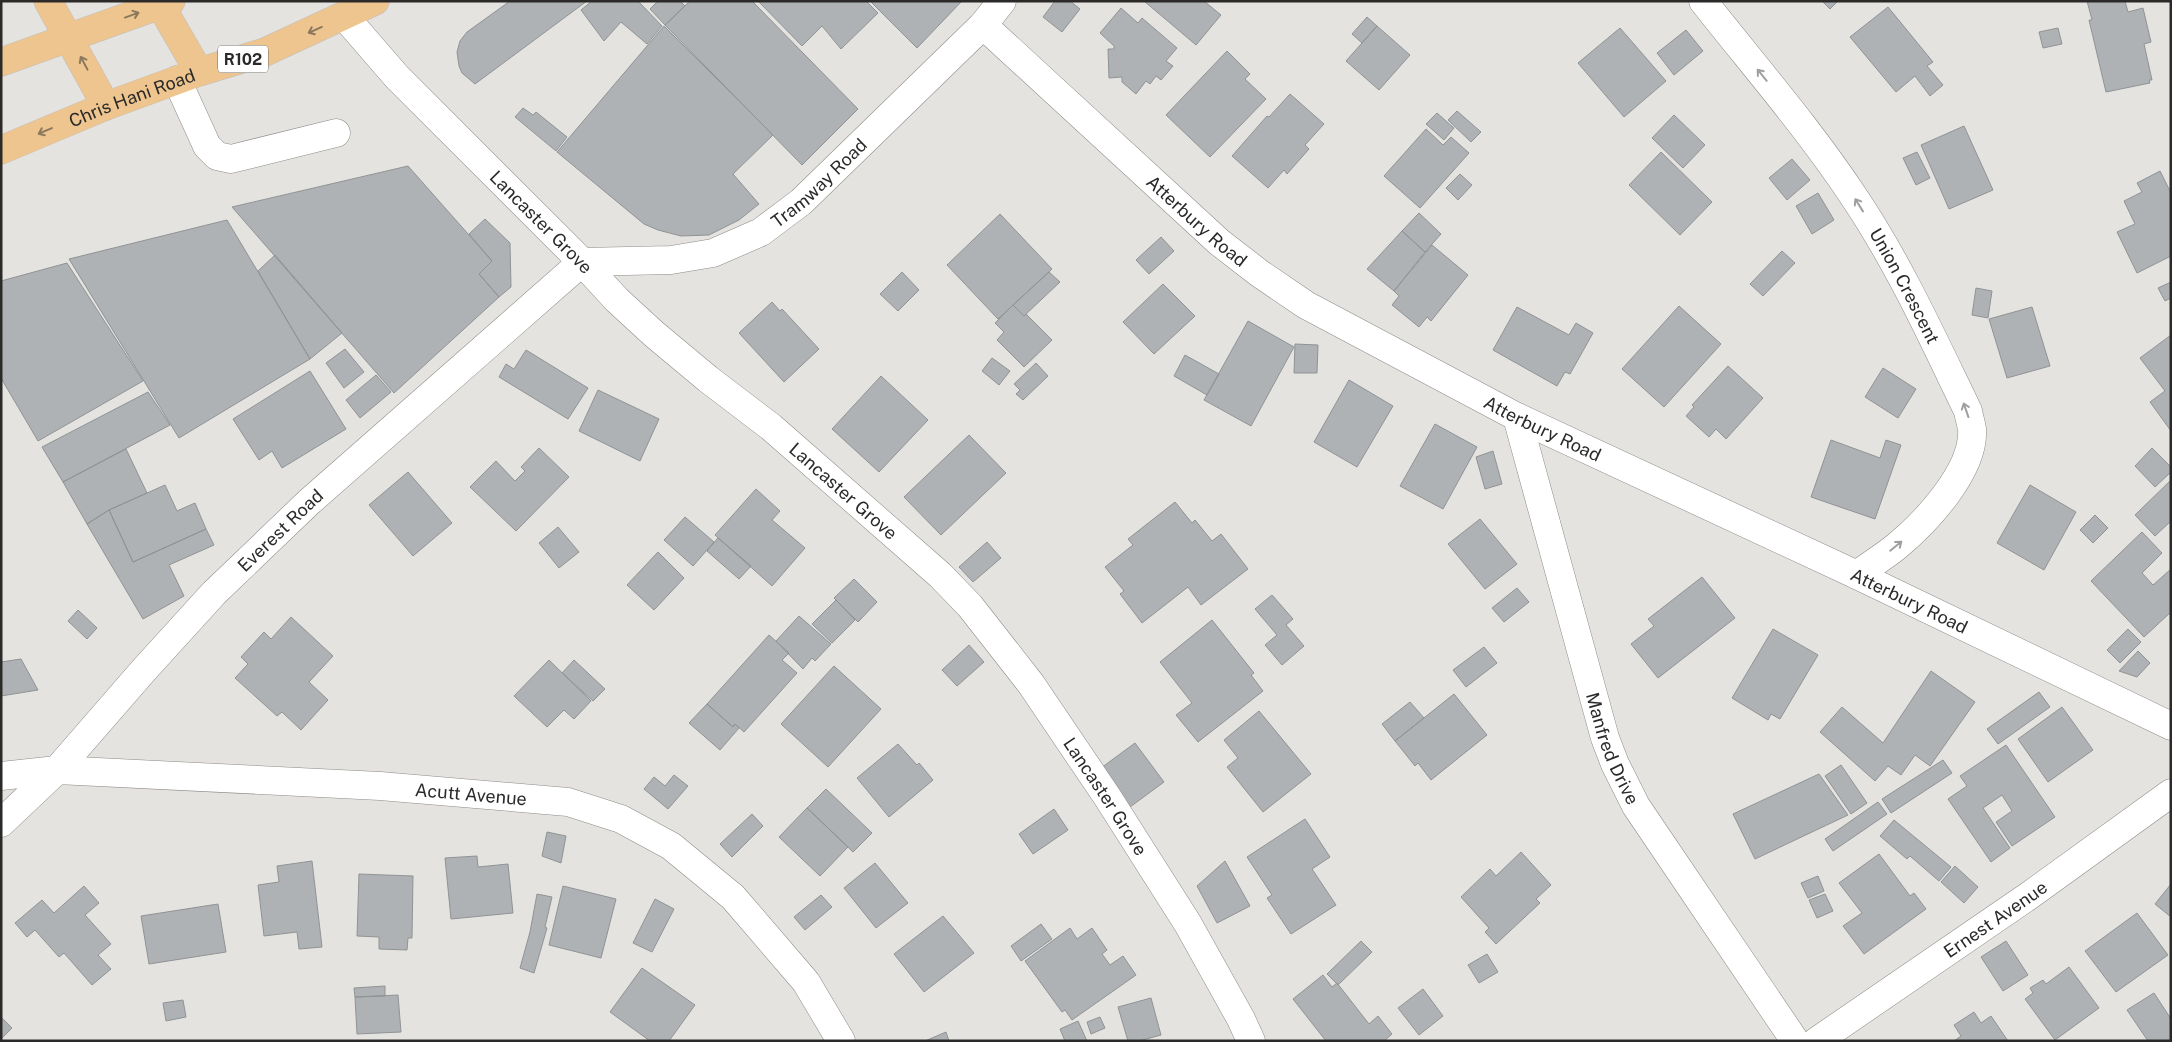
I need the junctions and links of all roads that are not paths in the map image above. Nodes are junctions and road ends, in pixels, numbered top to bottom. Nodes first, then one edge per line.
1 (48, 1) edge
2 (375, 1) edge
3 (1002, 1) edge
4 (1704, 1) edge
5 (163, 2) edge
6 (345, 16) junction
7 (983, 25) junction
8 (70, 38) junction
9 (1, 62) edge
10 (188, 76) junction
11 (106, 106) junction
12 (336, 132) dead end
13 (1, 150) edge
14 (582, 262) junction
15 (1517, 417) junction
16 (1857, 575) junction
17 (2171, 726) edge
18 (57, 770) junction
19 (1, 776) edge
20 (2171, 793) edge
21 (1, 823) edge
22 (841, 1041) edge
23 (1251, 1041) edge
24 (1795, 1041) edge
25 (1817, 1041) edge

1 - 8 main road
2 - 6 main road, Chris Hani Road / R102
3 - 7 street, Tramway Road
16 -> 4 street, Union Crescent
8 -> 5 main road
5 - 10 main road
6 -> 10 main road, Chris Hani Road / R102
6 - 14 street, Lancaster Grove
7 - 14 street, Tramway Road
7 - 15 street, Atterbury Road
8 - 9 main road
11 -> 8 main road
10 - 11 main road, Chris Hani Road / R102
10 - 12 street
11 -> 13 main road, Chris Hani Road / R102
14 - 18 street, Everest Road
14 - 23 street, Lancaster Grove
15 - 16 street, Atterbury Road
15 - 24 street, Manfred Drive
16 - 17 street, Atterbury Road
18 - 19 street, Acutt Avenue
18 - 21 street, Everest Road
18 - 22 street, Acutt Avenue
20 - 25 street, Ernest Avenue

